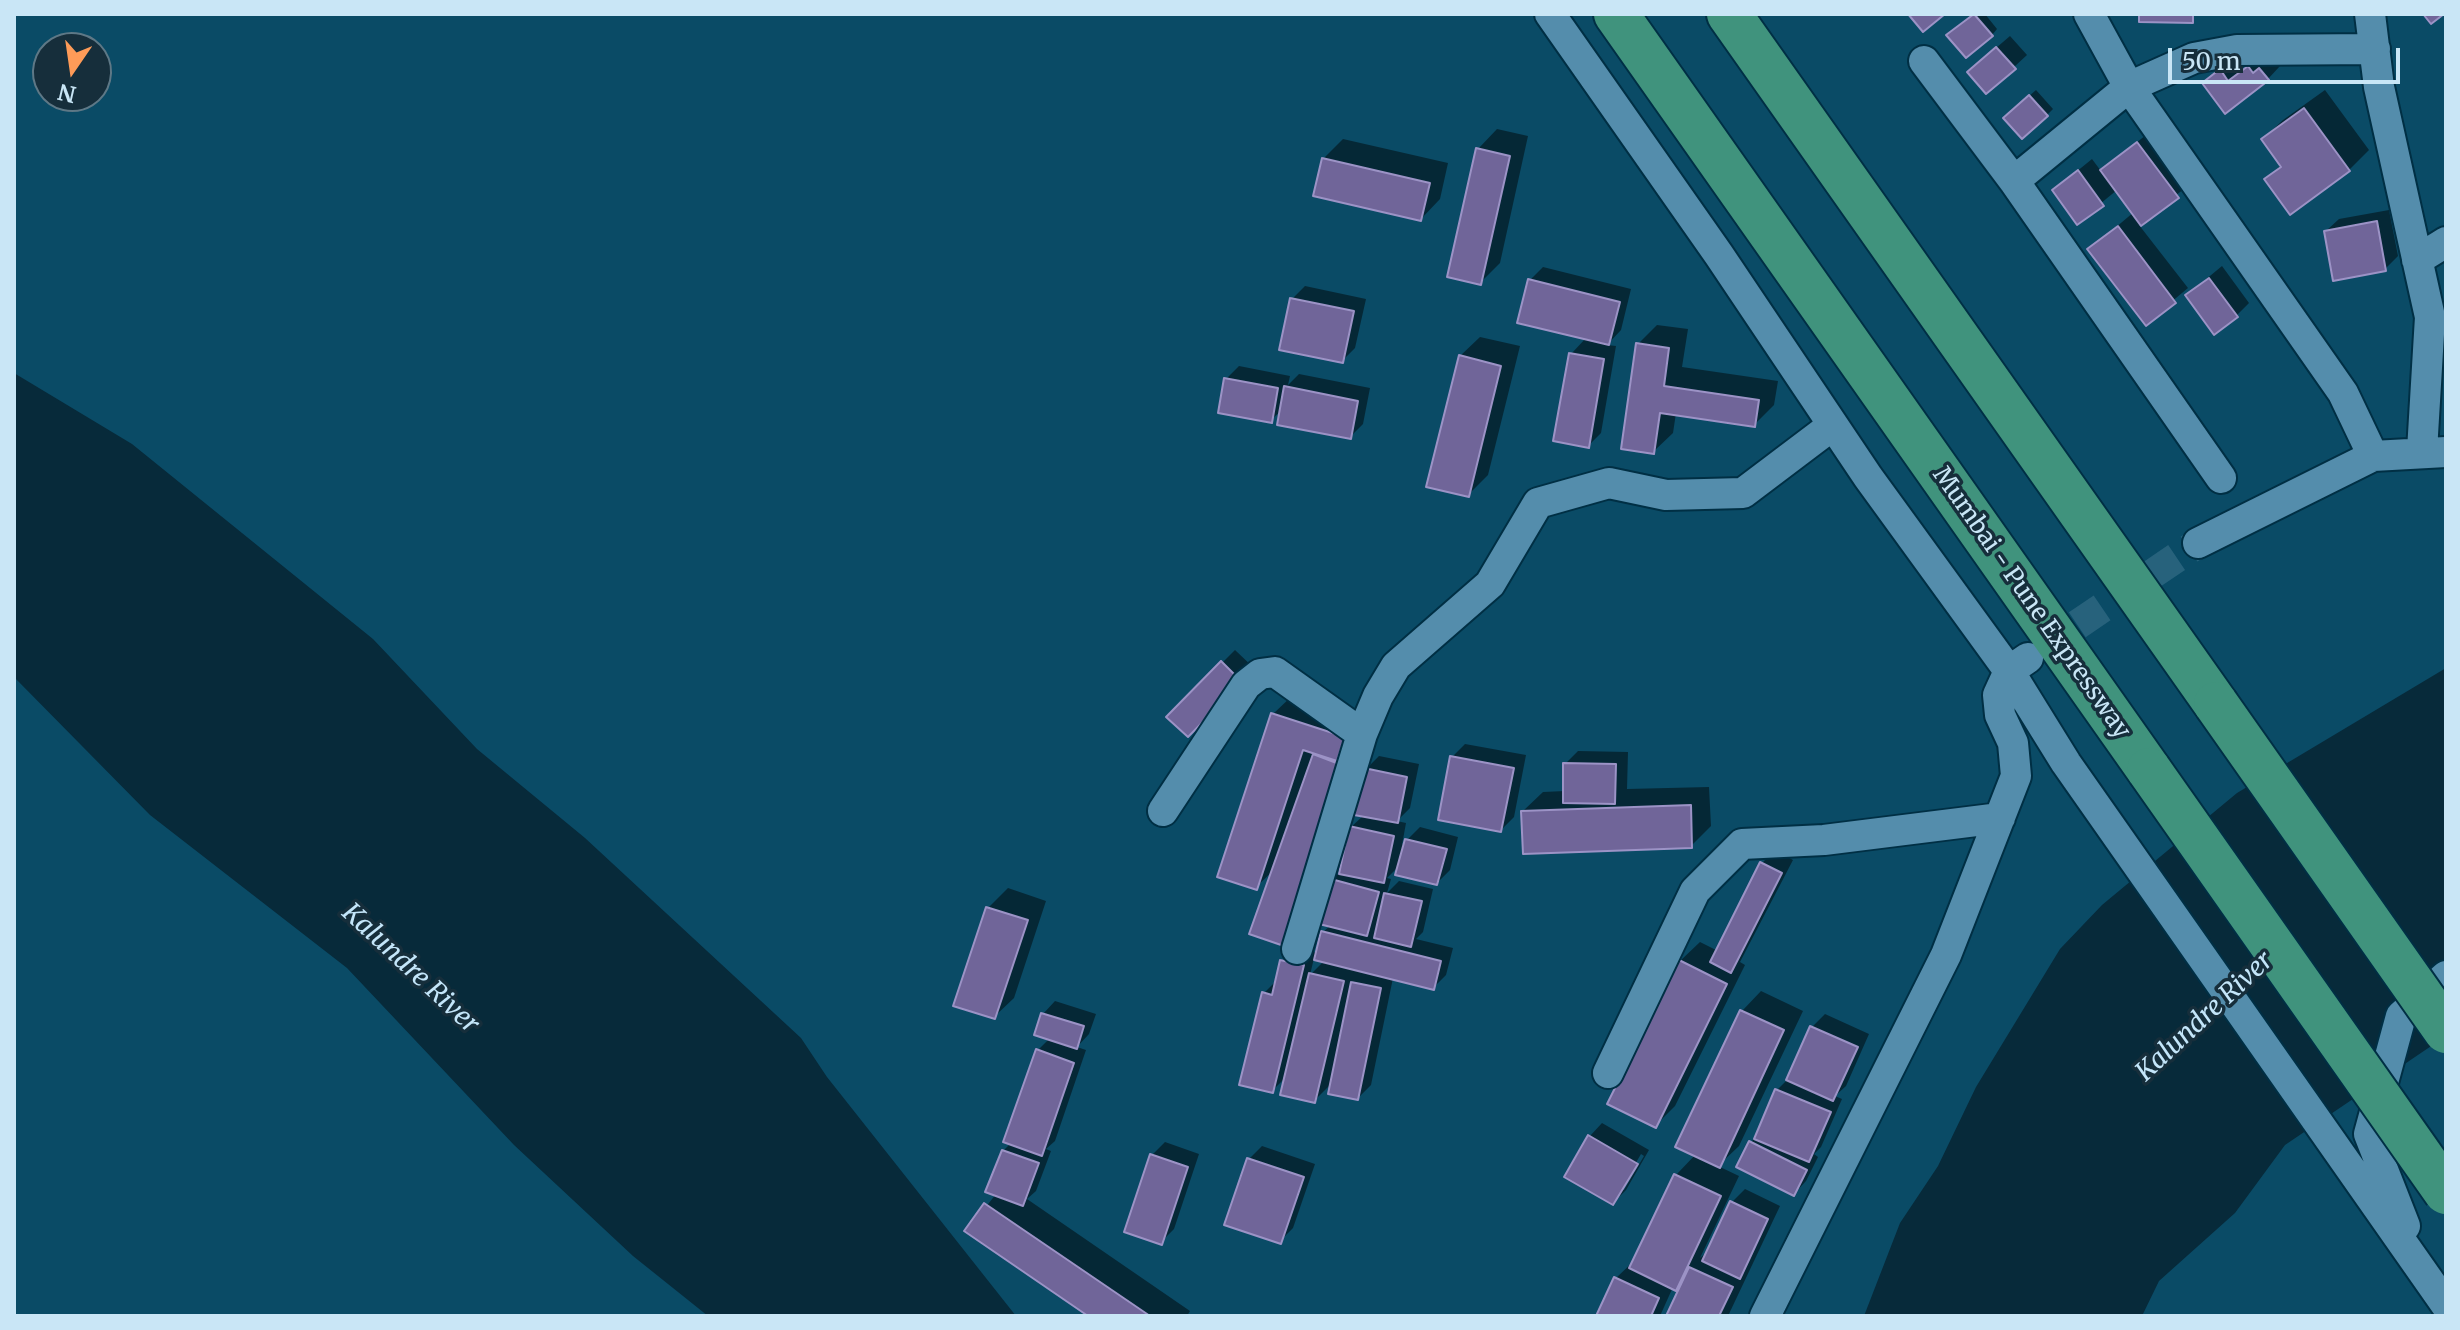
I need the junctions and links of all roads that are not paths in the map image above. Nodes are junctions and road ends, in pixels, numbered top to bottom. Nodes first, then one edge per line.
1 (1550, 14) edge
2 (1616, 14) edge
3 (1729, 14) edge
4 (2089, 14) edge
5 (2370, 14) edge
6 (2375, 49) junction
7 (1924, 61) dead end
8 (2129, 87) junction
9 (2014, 181) junction
10 (2446, 242) edge
11 (2417, 260) junction
12 (1833, 425) junction
13 (2434, 451) edge
14 (2373, 456) junction
15 (2221, 478) dead end
16 (2198, 543) tunnel mouth
17 (2019, 664) junction
18 (1362, 734) junction
19 (1163, 811) dead end
20 (2000, 818) junction
21 (1297, 949) dead end
22 (2446, 976) edge
23 (2446, 1031) edge
24 (1608, 1073) dead end
25 (2446, 1192) edge
26 (2423, 1272) junction
27 (2446, 1305) edge
28 (1765, 1316) edge

1 - 12 street
2 - 25 highway, Mumbai - Pune Expressway, bridge
3 - 23 highway, bridge
4 - 8 street
5 - 6 street
6 - 8 street
6 - 11 street
7 - 9 street
8 - 9 street
8 - 14 street
9 - 15 street
10 - 11 street
11 - 13 street
12 - 17 street
12 - 18 street
13 - 14 street
14 - 16 street
17 - 20 street
17 - 26 street
18 - 19 street
18 - 21 street
20 - 24 street
20 - 28 street
22 - 26 street
26 - 27 street

